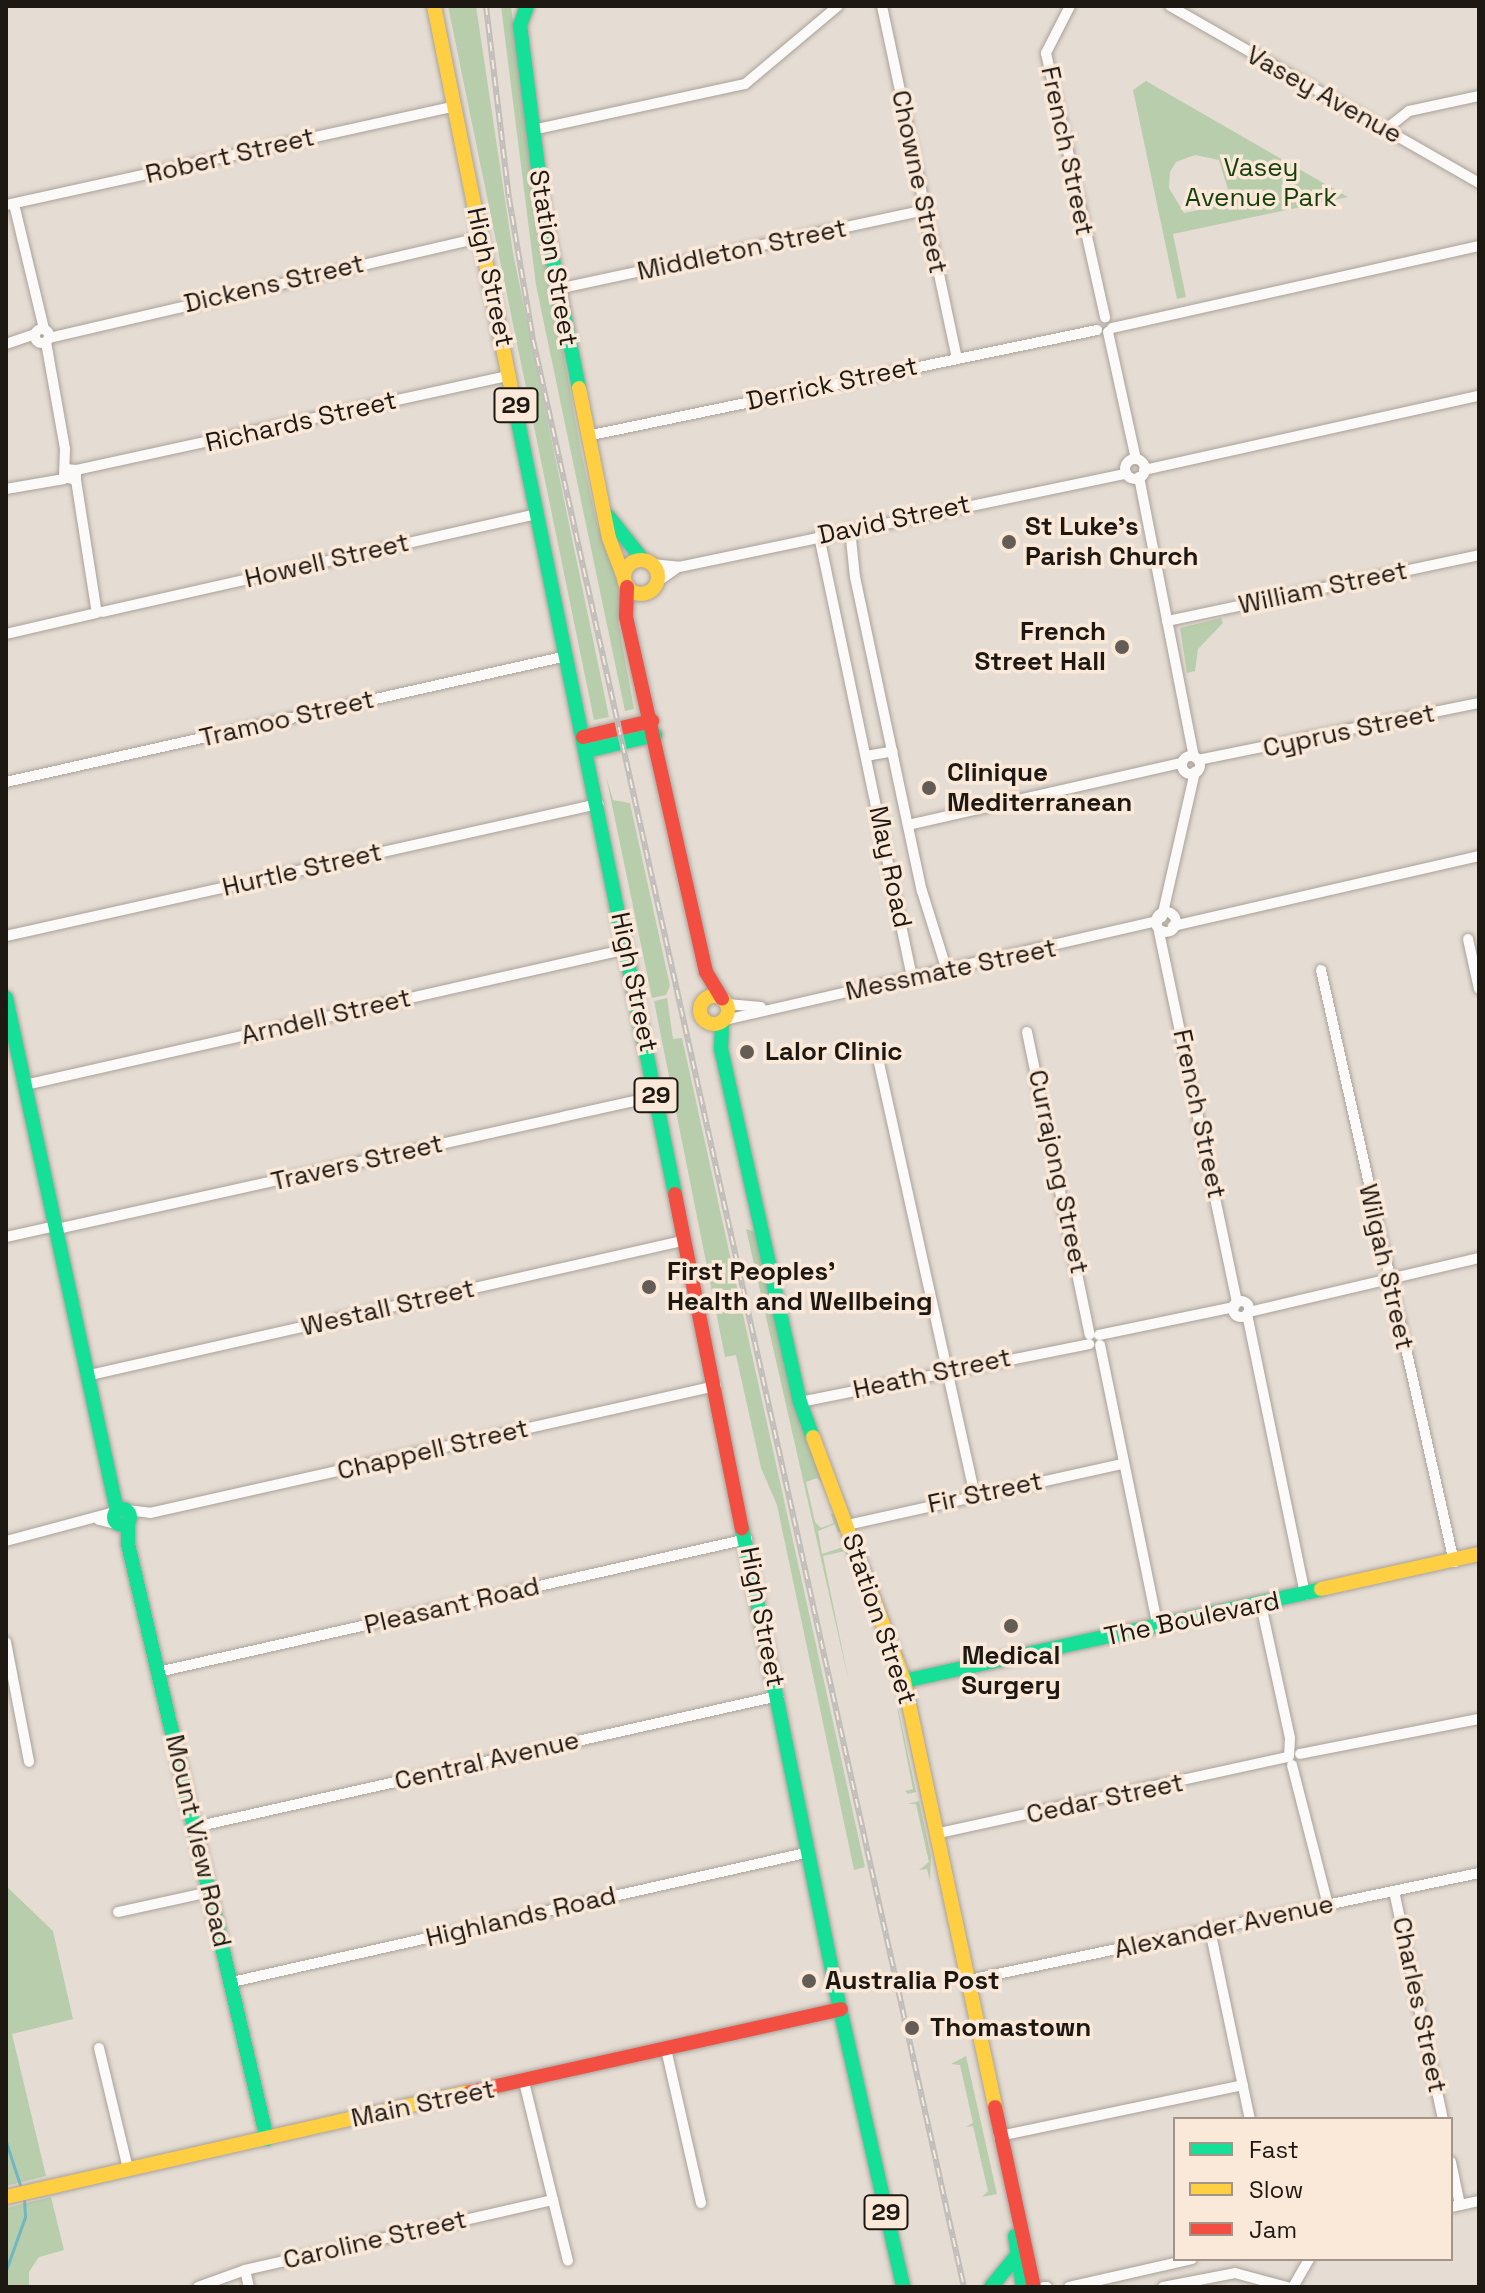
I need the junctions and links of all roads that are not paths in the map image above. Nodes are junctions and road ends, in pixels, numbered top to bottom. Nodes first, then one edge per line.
1 (434, 6) edge
2 (527, 6) edge
3 (838, 6) edge
4 (882, 6) edge
5 (1070, 6) edge
6 (1170, 6) edge
7 (1479, 96) edge
8 (455, 106) junction
9 (1386, 129) junction
10 (532, 130) junction
11 (1479, 183) edge
12 (10, 204) edge
13 (926, 210) junction
14 (482, 237) junction
15 (1479, 246) edge
16 (557, 289) junction
17 (1104, 325) junction
18 (42, 336) junction
19 (6, 344) edge
20 (957, 358) junction
21 (510, 375) junction
22 (1479, 396) edge
23 (587, 436) junction
24 (1134, 468) junction
25 (71, 474) junction
26 (6, 489) edge
27 (604, 509) junction
28 (538, 514) junction
29 (850, 529) junction
30 (819, 536) junction
31 (1479, 555) edge
32 (647, 562) junction
33 (679, 567) junction
34 (657, 582) junction
35 (626, 583) junction
36 (645, 593) junction
37 (99, 609) junction
38 (1167, 621) junction
39 (630, 630) junction
40 (6, 634) edge
41 (567, 656) junction
42 (1479, 703) edge
43 (653, 728) junction
44 (585, 744) junction
45 (893, 751) junction
46 (866, 756) junction
47 (1190, 766) junction
48 (6, 782) edge
49 (598, 804) junction
50 (908, 825) junction
51 (1479, 856) edge
52 (1166, 923) junction
53 (6, 936) edge
54 (1468, 939) dead end
55 (627, 949) junction
56 (1321, 970) dead end
57 (947, 971) junction
58 (706, 972) junction
59 (912, 978) junction
60 (1479, 989) edge
61 (6, 998) edge
62 (704, 1001) junction
63 (724, 1001) junction
64 (768, 1008) junction
65 (706, 1021) junction
66 (723, 1021) junction
67 (1027, 1032) dead end
68 (721, 1049) junction
69 (879, 1063) dead end
70 (25, 1085) junction
71 (657, 1096) junction
72 (57, 1228) junction
73 (6, 1237) edge
74 (686, 1240) junction
75 (1479, 1258) edge
76 (1389, 1277) junction
77 (1241, 1309) junction
78 (1095, 1340) junction
79 (947, 1371) junction
80 (90, 1375) junction
81 (716, 1386) junction
82 (800, 1402) junction
83 (1123, 1464) junction
84 (975, 1495) junction
85 (122, 1515) junction
86 (847, 1525) junction
87 (747, 1539) junction
88 (6, 1541) edge
89 (1479, 1554) edge
90 (1454, 1562) junction
91 (1305, 1595) junction
92 (1261, 1605) junction
93 (1158, 1627) junction
94 (6, 1642) edge
95 (158, 1672) junction
96 (904, 1681) junction
97 (778, 1696) junction
98 (1479, 1719) edge
99 (1295, 1759) junction
100 (29, 1762) dead end
101 (195, 1827) junction
102 (939, 1833) junction
103 (810, 1852) junction
104 (1479, 1873) edge
105 (1394, 1891) junction
106 (210, 1892) junction
107 (1328, 1905) junction
108 (118, 1912) dead end
109 (1210, 1930) junction
110 (969, 1980) junction
111 (232, 1982) junction
112 (841, 2009) junction
113 (99, 2048) dead end
114 (666, 2049) junction
115 (524, 2082) junction
116 (1243, 2085) junction
117 (1250, 2117) edge
118 (1443, 2117) edge
119 (999, 2136) junction
120 (267, 2139) junction
121 (128, 2169) junction
122 (1453, 2184) edge
123 (1012, 2195) junction
124 (8, 2196) edge
125 (553, 2200) junction
126 (1479, 2201) edge
127 (701, 2203) dead end
128 (1455, 2206) edge
129 (1018, 2254) junction
130 (568, 2261) dead end
131 (1181, 2261) edge
132 (1304, 2261) edge
133 (245, 2270) junction
134 (1203, 2283) edge
135 (198, 2287) edge
136 (249, 2287) edge
137 (903, 2287) edge
138 (991, 2287) edge
139 (1023, 2287) edge
140 (1034, 2287) edge
141 (1069, 2287) edge
142 (1163, 2287) edge
143 (1290, 2287) edge

1 - 8 street, High Street / 29
2 - 10 street, Station Street
3 - 10 street
4 - 13 street, Chowne Street
5 - 17 street, French Street
6 - 9 street, Vasey Avenue
7 - 9 street
8 - 12 street, Robert Street
8 - 14 street, High Street / 29
9 - 11 street, Vasey Avenue
10 - 16 street, Station Street
12 - 18 street
13 - 16 street, Middleton Street
13 - 20 street, Chowne Street
14 - 18 street, Dickens Street
14 - 21 street, High Street / 29
15 - 17 street, Derrick Street
16 - 23 street, Station Street
17 - 20 street, Derrick Street
17 - 24 street, French Street
18 - 19 street, Dickens Street
18 - 25 street
20 - 23 street, Derrick Street
21 - 25 street, Richards Street
21 - 28 street, High Street / 29
22 - 24 street, David Street
23 - 27 street, Station Street
24 - 29 street, David Street
24 - 38 street, French Street
25 - 26 street, Richards Street
25 - 37 street
27 - 32 street, Station Street
27 - 35 street, Station Street
28 - 37 street, Howell Street
28 - 41 street, High Street / 29
29 - 30 street, David Street
29 - 45 street, May Road
30 - 33 street, David Street
30 - 46 street, May Road
31 - 38 street, William Street
32 - 33 street, David Street
32 - 34 street
32 - 35 street
33 - 34 street, David Street
34 - 36 street
35 - 36 street
35 - 39 street, Station Street
36 - 39 street
37 - 40 street, Howell Street
38 - 47 street, French Street
39 - 43 street, Station Street
41 - 44 street, High Street / 29
41 - 48 street, Tramoo Street
42 - 47 street, Cyprus Street
43 - 44 street
43 - 58 street, Station Street
44 - 49 street, High Street / 29
45 - 46 street
45 - 50 street, May Road
46 - 59 street, May Road
47 - 50 street, Cyprus Street
47 - 52 street, French Street
49 - 53 street, Hurtle Street
49 - 55 street, High Street / 29
50 - 57 street, May Road
51 - 52 street, Messmate Street
52 - 57 street, Messmate Street
52 - 77 street, French Street
54 - 60 street
55 - 70 street, Arndell Street
55 - 71 street, High Street / 29
56 - 76 street, Wilgah Street
57 - 59 street, Messmate Street
58 - 62 street, Station Street
58 - 63 street, Station Street
59 - 64 street, Messmate Street
61 - 70 street, Mount View Road
62 - 63 street
62 - 65 street, Station Street
63 - 64 street, Messmate Street
63 - 66 street, Station Street
64 - 66 street, Messmate Street
65 - 66 street
65 - 68 street, Station Street
66 - 68 street, Station Street
67 - 78 street, Currajong Street
68 - 82 street, Station Street
69 - 79 street
70 - 72 street, Mount View Road
71 - 72 street, Travers Street
71 - 74 street, High Street / 29
72 - 73 street, Travers Street
72 - 80 street, Mount View Road
74 - 80 street, Westall Street
74 - 81 street, High Street / 29
75 - 76 street, Heath Street
76 - 77 street, Heath Street
76 - 90 street, Wilgah Street
77 - 78 street, Heath Street
77 - 91 street, French Street
78 - 79 street, Heath Street
78 - 83 street, Currajong Street
79 - 82 street, Heath Street
79 - 84 street
80 - 85 street, Mount View Road
81 - 85 street, Chappell Street
81 - 87 street, High Street / 29
82 - 86 street, Station Street
83 - 84 street, Fir Street
83 - 93 street, Currajong Street
84 - 86 street, Fir Street
85 - 88 street
85 - 95 street, Mount View Road
86 - 96 street, Station Street
87 - 95 street, Pleasant Road
87 - 97 street, High Street / 29
89 - 90 street, The Boulevard
90 - 91 street, The Boulevard
91 - 92 street, The Boulevard
92 - 93 street, The Boulevard
92 - 99 street
93 - 96 street, The Boulevard
94 - 100 street
95 - 101 street, Mount View Road
96 - 102 street, Station Street
97 - 101 street, Central Avenue
97 - 103 street, High Street / 29
98 - 99 street, Cedar Street
99 - 102 street, Cedar Street
99 - 107 street
101 - 106 street, Mount View Road
102 - 110 street, Station Street
103 - 111 street, Highlands Road
103 - 112 street, High Street / 29
104 - 105 street, Alexander Avenue
105 - 107 street, Alexander Avenue
105 - 118 street, Charles Street
106 - 108 street
106 - 111 street, Mount View Road
107 - 109 street, Alexander Avenue
109 - 110 street, Alexander Avenue
109 - 116 street
110 - 119 street, Station Street
111 - 120 street, Mount View Road
112 - 114 street, Main Street
112 - 137 street, High Street / 29
113 - 121 street
114 - 115 street, Main Street
114 - 127 street
115 - 120 street, Main Street
115 - 125 street
116 - 117 street
116 - 119 street
119 - 123 street, Station Street
120 - 121 street, Main Street
121 - 124 street, Main Street
122 - 128 street
123 - 129 street, Station Street
123 - 140 street, Station Street
125 - 130 street
125 - 133 street, Caroline Street
126 - 128 street
129 - 138 street
129 - 139 street, Station Street
131 - 141 street
132 - 143 street
133 - 135 street, Caroline Street
133 - 136 street
134 - 142 street
134 - 143 street

